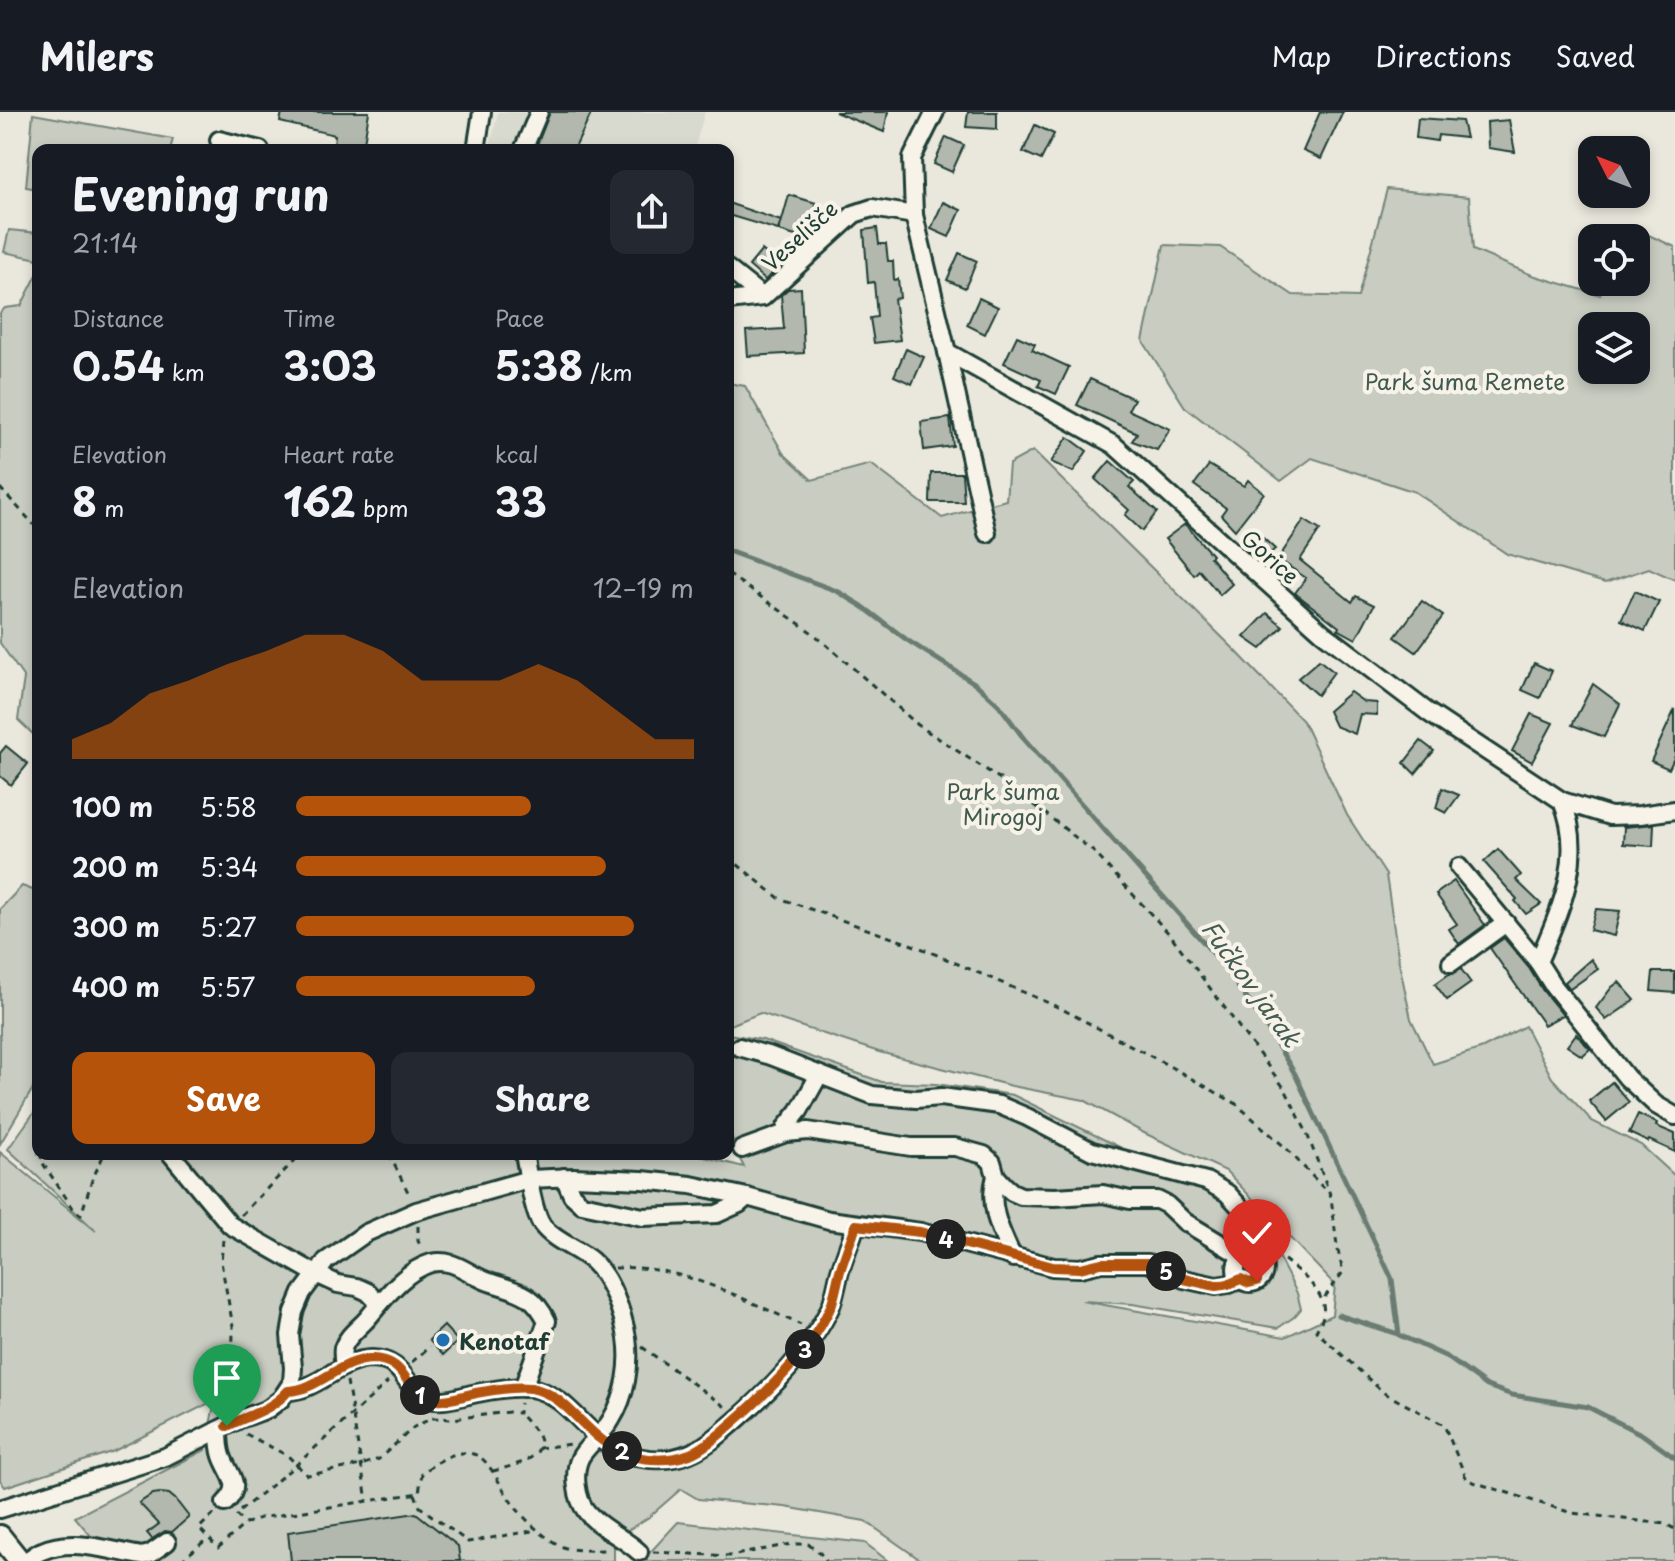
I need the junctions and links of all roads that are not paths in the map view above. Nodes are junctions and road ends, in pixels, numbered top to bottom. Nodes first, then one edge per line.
1 (482, 112) edge
2 (539, 112) edge
3 (935, 112) edge
4 (219, 140) dead end
5 (235, 144) edge
6 (477, 144) edge
7 (526, 144) edge
8 (914, 215) junction
9 (734, 274) edge
10 (763, 297) junction
11 (734, 301) edge
12 (947, 352) junction
13 (987, 533) dead end
14 (1562, 801) junction
15 (1668, 811) edge
16 (1459, 867) dead end
17 (1506, 923) junction
18 (1538, 962) junction
19 (1451, 963) dead end
20 (739, 1047) dead end
21 (819, 1075) junction
22 (1675, 1116) edge
23 (786, 1133) junction
24 (742, 1149) dead end
25 (176, 1160) edge
26 (525, 1160) edge
27 (996, 1176) junction
28 (564, 1177) junction
29 (529, 1179) junction
30 (747, 1197) junction
31 (856, 1225) junction
32 (1253, 1255) junction
33 (1013, 1258) junction
34 (316, 1274) junction
35 (1241, 1279) junction
36 (379, 1303) junction
37 (344, 1366) junction
38 (523, 1388) junction
39 (288, 1391) junction
40 (219, 1430) junction
41 (595, 1440) junction
42 (225, 1503) road end
43 (0, 1509) edge
44 (0, 1536) edge
45 (167, 1542) dead end
46 (639, 1552) road end
47 (23, 1561) edge

1 - 6 street
2 - 7 street
3 - 8 street
4 - 5 street
8 - 10 street, Veselišče
8 - 12 street
9 - 10 street, Veselišče
10 - 11 street, Veselišče
12 - 13 street
12 - 14 street, Gorice
14 - 15 street, Gorice
14 - 18 street
16 - 17 street
17 - 18 street
17 - 19 street
18 - 22 street
20 - 21 street
21 - 23 street
21 - 32 street
23 - 24 street
23 - 27 street
25 - 34 street
26 - 29 street
27 - 32 street
27 - 33 street
28 - 29 street
28 - 30 street
28 - 30 street
29 - 34 street
29 - 41 street
30 - 31 street
31 - 33 street
31 - 41 street
32 - 35 street
32 - 35 street
33 - 35 street
34 - 36 street
34 - 39 street
36 - 37 street
36 - 38 street
37 - 38 street
37 - 39 street
38 - 41 street
39 - 40 street
40 - 42 street
40 - 43 street
41 - 46 street
44 - 47 main road
45 - 47 street

